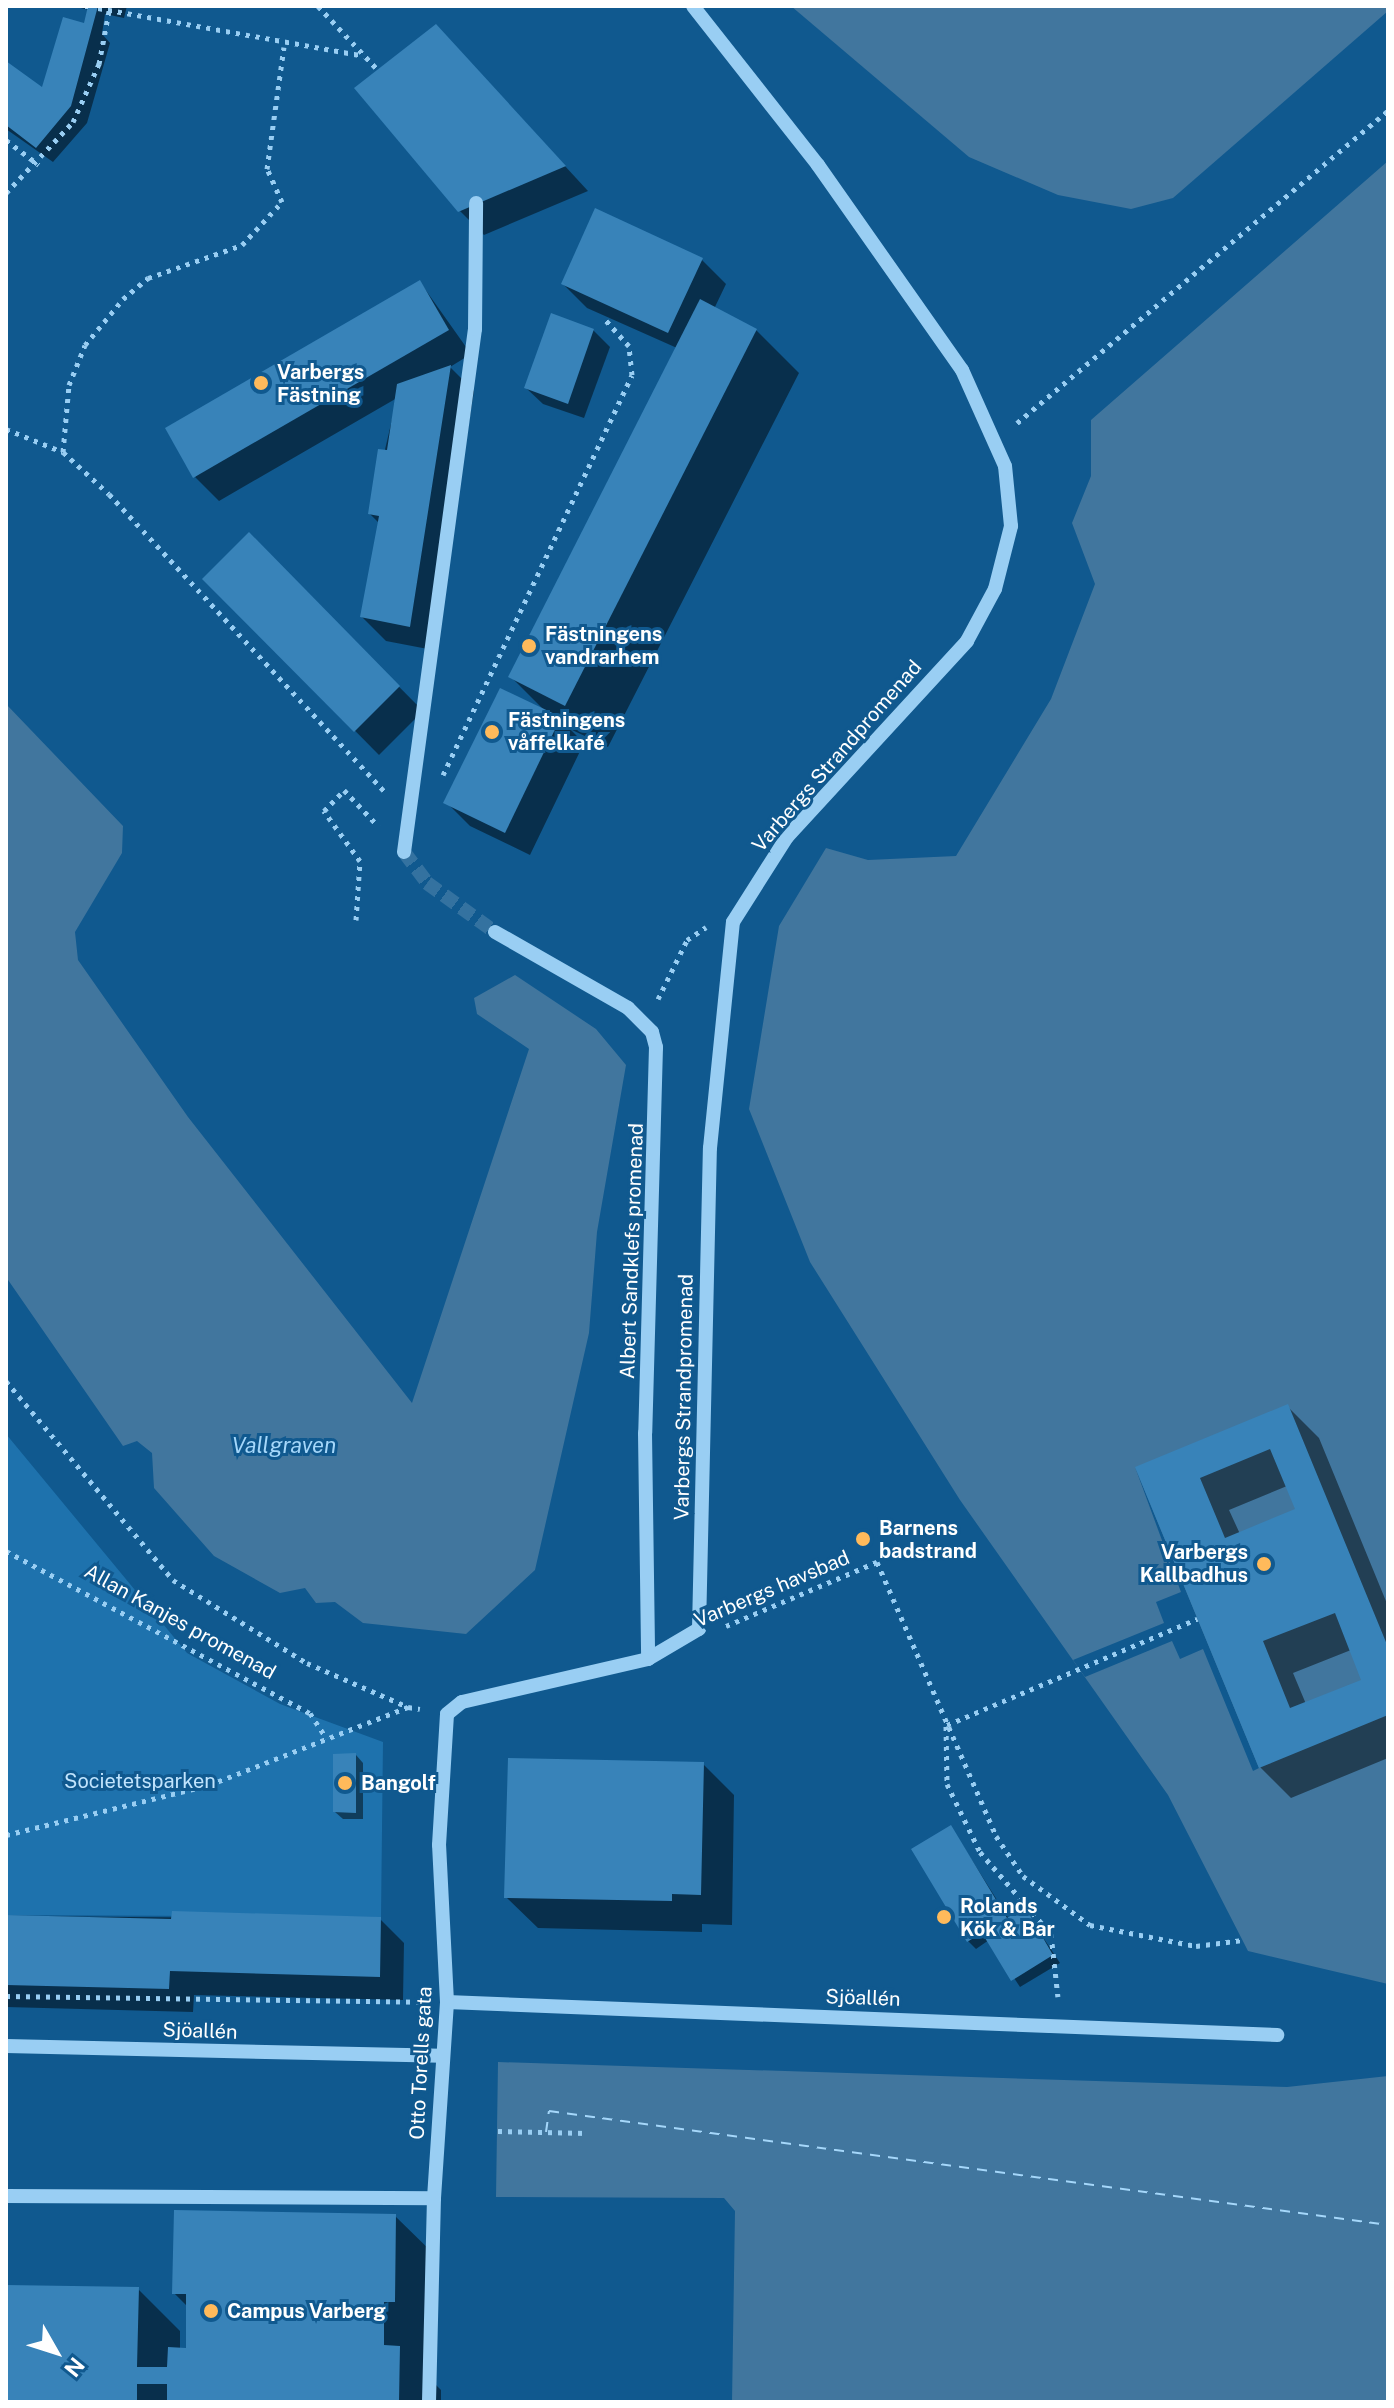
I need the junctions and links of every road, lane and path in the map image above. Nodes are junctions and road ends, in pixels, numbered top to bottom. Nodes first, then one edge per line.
1 (318, 6) edge
2 (693, 6) edge
3 (98, 8) dead end
4 (108, 8) edge
5 (284, 47) junction
6 (364, 56) junction
7 (377, 69) dead end
8 (1388, 111) edge
9 (6, 140) edge
10 (39, 165) junction
11 (6, 193) edge
12 (476, 203) dead end
13 (605, 319) dead end
14 (6, 429) edge
15 (994, 441) junction
16 (63, 452) junction
17 (406, 806) junction
18 (404, 852) joint
19 (356, 920) dead end
20 (495, 932) tunnel mouth
21 (687, 940) dead end
22 (662, 978) dead end
23 (6, 1381) edge
24 (6, 1551) edge
25 (1197, 1619) dead end
26 (720, 1629) dead end
27 (648, 1659) junction
28 (408, 1707) junction
29 (447, 1714) junction
30 (949, 1724) junction
31 (326, 1738) junction
32 (6, 1835) edge
33 (1243, 1940) dead end
34 (6, 1996) edge
35 (447, 2002) junction
36 (1059, 2026) junction
37 (1277, 2035) dead end
38 (6, 2046) edge
39 (441, 2056) junction
40 (498, 2131) dead end
41 (587, 2133) dead end
42 (6, 2196) edge
43 (434, 2198) junction
44 (429, 2402) edge

1 - 6 path
2 - 15 street, Varbergs Strandpromenad
3 - 4 path
4 - 5 path
4 - 10 path
5 - 6 path
5 - 16 path
6 - 7 path
8 - 15 path
9 - 10 path
10 - 11 path
12 - 17 street
13 - 17 path
14 - 16 path
15 - 27 street, Varbergs Strandpromenad
16 - 17 path
17 - 18 street
18 - 19 path
20 - 27 street, Albert Sandklefs promenad
21 - 22 path
23 - 28 path, Allan Kanjes promenad
24 - 31 path, Allan Kanjes promenad
25 - 30 path
26 - 30 path, Varbergs havsbad
27 - 29 street
28 - 29 path, Allan Kanjes promenad
28 - 31 path
29 - 35 street, Otto Torells gata
30 - 33 path
30 - 36 path
31 - 32 path
34 - 35 path
35 - 36 street, Sjöallén
35 - 39 street, Otto Torells gata
36 - 37 street, Sjöallén
38 - 39 street, Sjöallén
39 - 43 street, Otto Torells gata
40 - 41 path
42 - 43 street
43 - 44 street, Otto Torells gata

